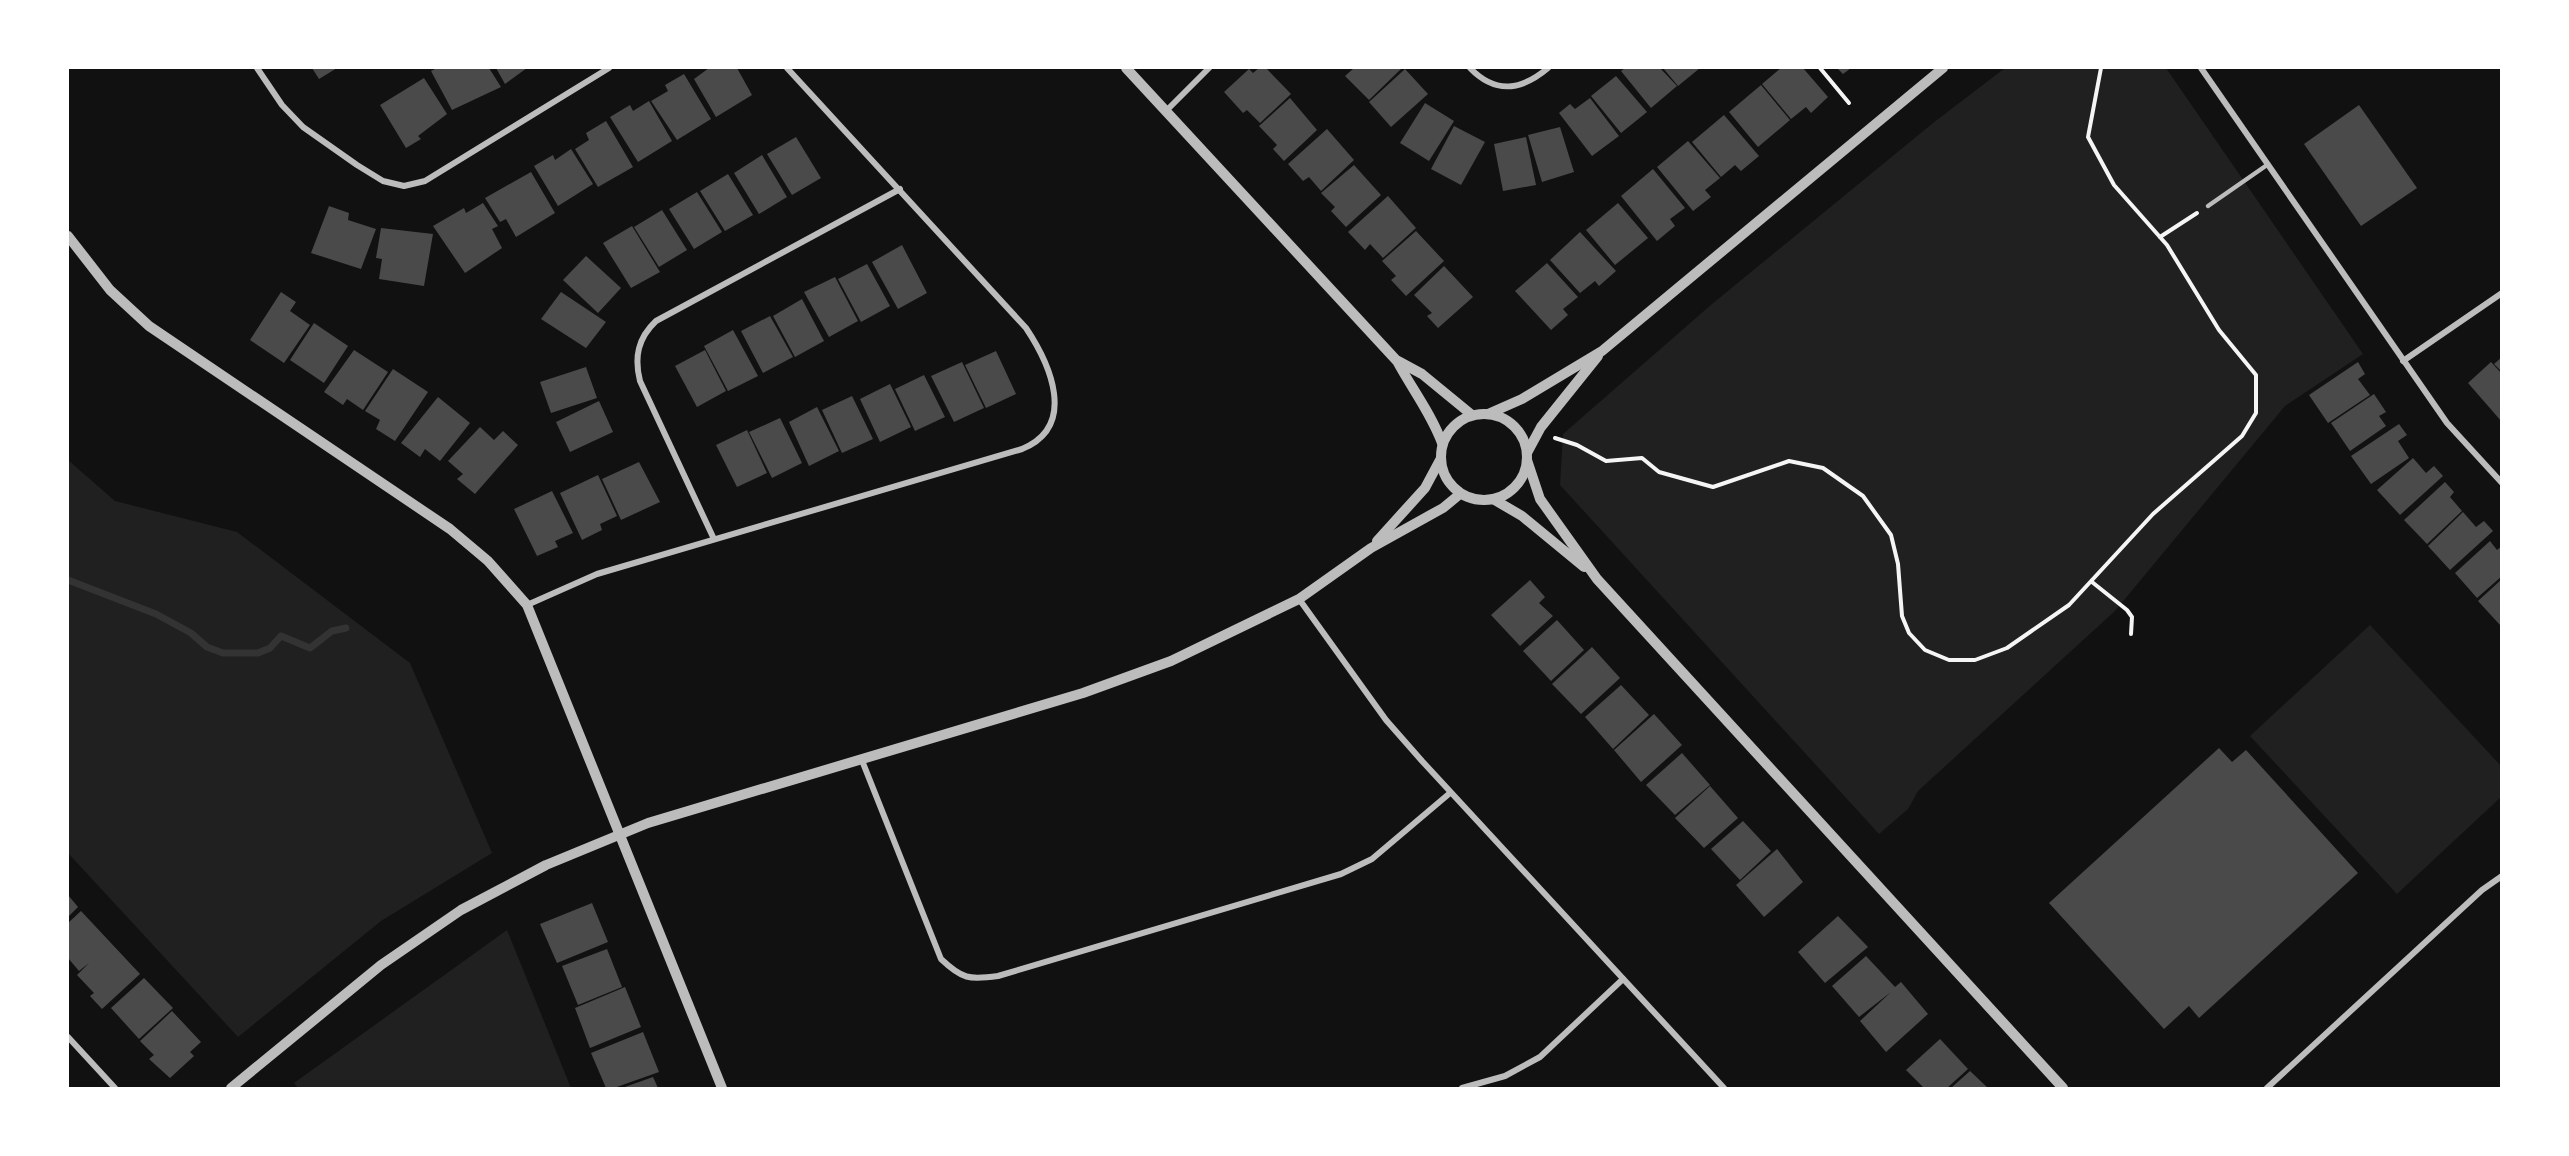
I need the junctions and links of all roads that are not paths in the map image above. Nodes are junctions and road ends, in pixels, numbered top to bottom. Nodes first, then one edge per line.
1 (257, 68) edge
2 (609, 68) edge
3 (787, 68) edge
4 (1126, 68) edge
5 (1209, 68) edge
6 (1470, 68) edge
7 (1548, 68) edge
8 (1943, 68) edge
9 (2201, 68) edge
10 (1166, 111) junction
11 (2267, 165) junction
12 (900, 189) junction
13 (2208, 206) road end
14 (68, 236) edge
15 (2502, 293) edge
16 (1602, 351) junction
17 (1397, 361) junction
18 (2403, 361) junction
19 (1488, 414) junction
20 (1472, 415) junction
21 (1443, 443) junction
22 (1527, 457) junction
23 (1440, 460) junction
24 (2502, 483) edge
25 (1460, 494) junction
26 (1493, 499) junction
27 (713, 537) junction
28 (1371, 548) junction
29 (1597, 579) junction
30 (1299, 599) junction
31 (527, 605) junction
32 (861, 758) junction
33 (1450, 793) junction
34 (620, 834) junction
35 (2502, 876) edge
36 (1623, 979) junction
37 (68, 1037) edge
38 (115, 1089) edge
39 (231, 1089) edge
40 (722, 1089) edge
41 (1462, 1089) edge
42 (1724, 1089) edge
43 (2063, 1089) edge
44 (2267, 1089) edge

1 - 2 street
3 - 12 street
4 - 10 street
5 - 10 street
6 - 7 street
8 - 16 street
9 - 11 street
10 - 17 street
11 - 13 lane
11 - 18 street
12 - 27 street
12 - 27 street
14 - 31 street
15 - 18 street
16 - 19 street
16 - 22 street
17 - 20 street
17 - 21 street
18 - 24 street
19 - 20 street
19 - 22 street
20 - 21 street
21 - 23 street
22 - 26 street
22 - 29 street
23 - 25 street
23 - 28 street
25 - 26 street
25 - 28 street
26 - 29 street
27 - 31 street
28 - 30 street
29 - 43 street
30 - 32 street
30 - 33 street
31 - 34 street
32 - 33 street
32 - 34 street
33 - 36 street
34 - 39 street
34 - 40 street
35 - 44 street
36 - 41 street
36 - 42 street
37 - 38 street

